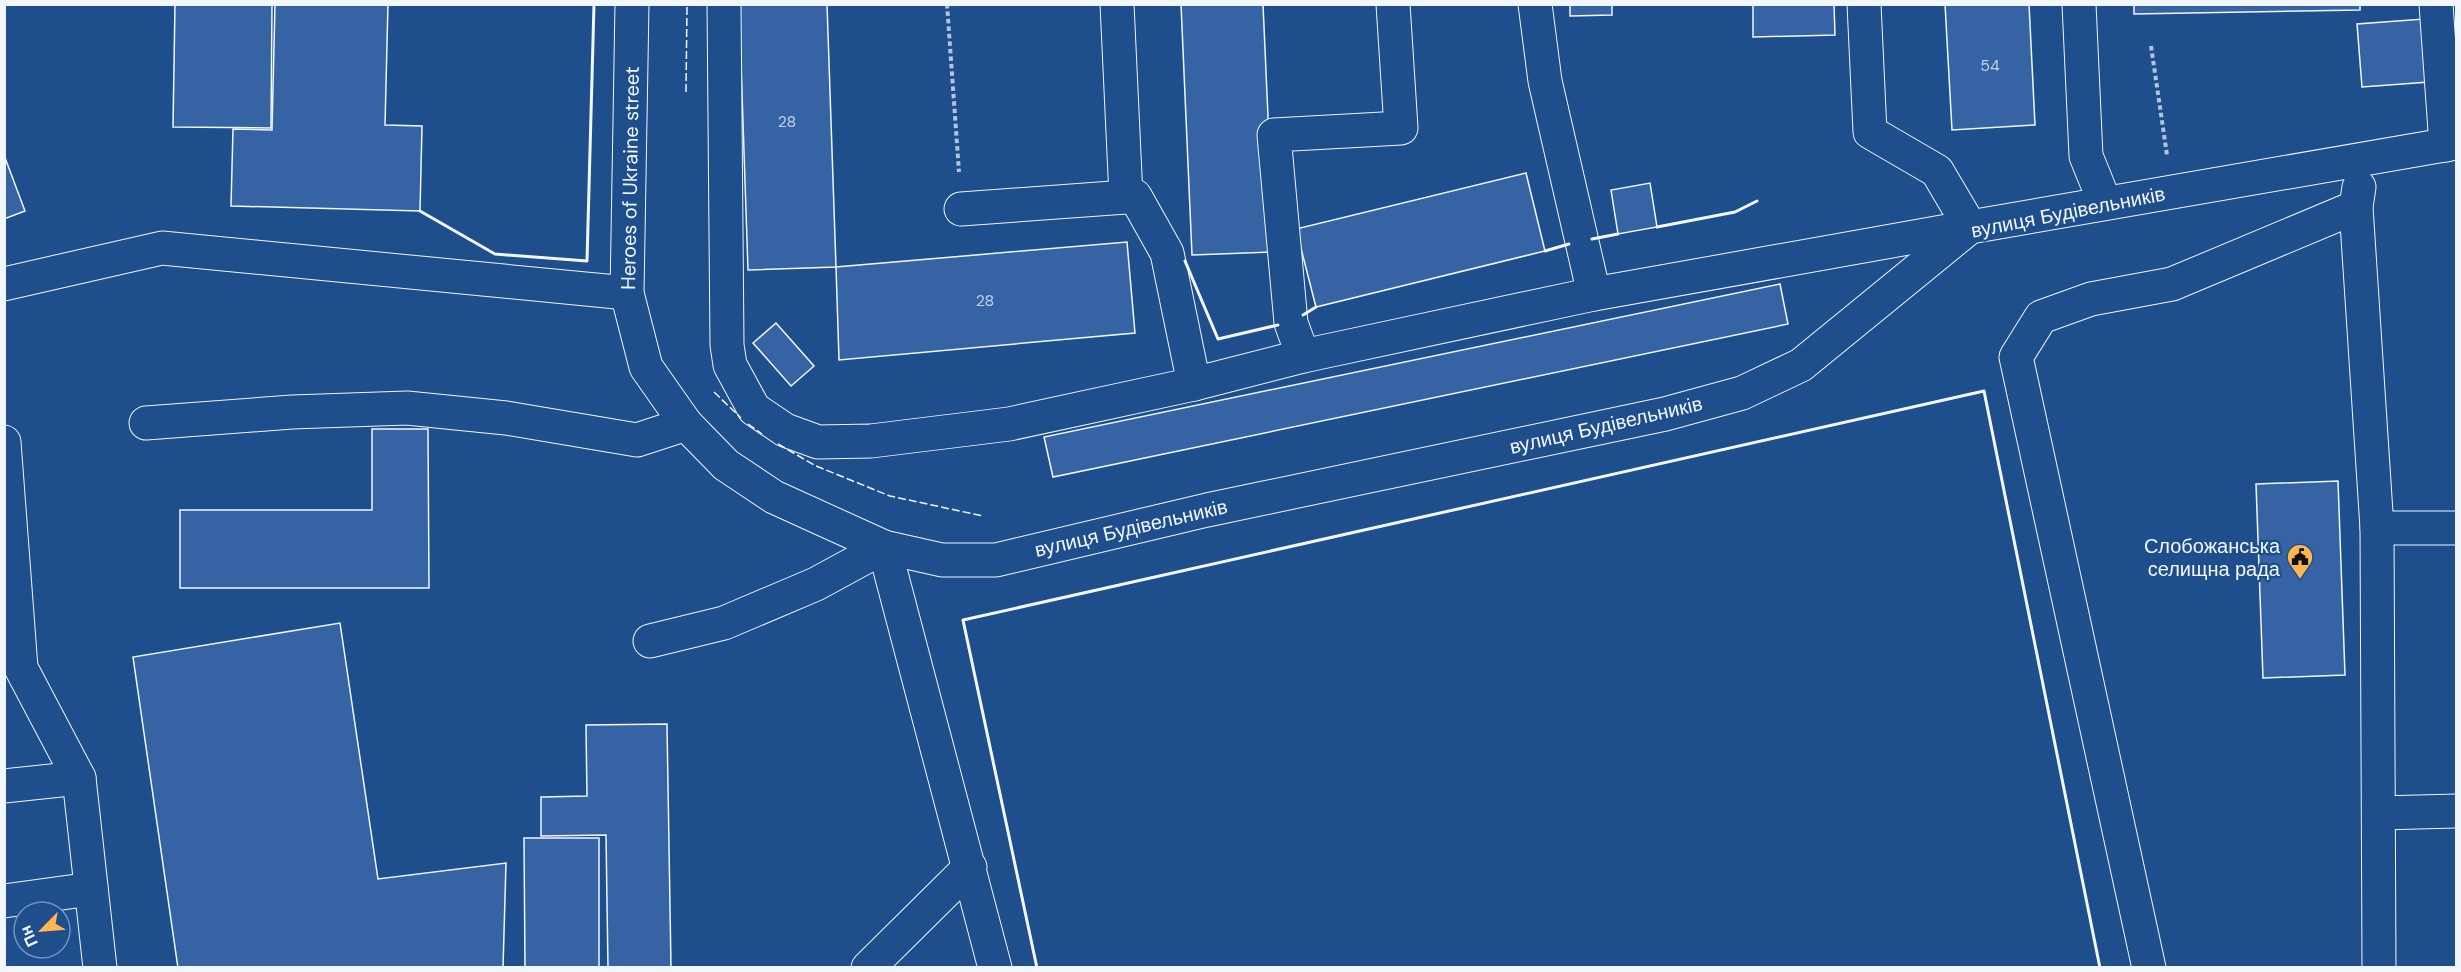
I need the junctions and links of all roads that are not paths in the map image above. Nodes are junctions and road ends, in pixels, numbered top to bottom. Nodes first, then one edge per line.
1 (632, 4) edge
2 (724, 4) edge
3 (1117, 4) edge
4 (1393, 4) edge
5 (1535, 4) edge
6 (1864, 4) edge
7 (2079, 4) edge
8 (2436, 4) edge
9 (2451, 144) edge
10 (2364, 160) junction
11 (1126, 197) junction
12 (2105, 202) junction
13 (2356, 207) junction
14 (961, 209) road end
15 (1970, 227) junction
16 (4, 284) edge
17 (627, 293) junction
18 (1594, 294) junction
19 (1303, 356) junction
20 (1194, 384) junction
21 (146, 423) dead end
22 (686, 424) junction
23 (4, 442) edge
24 (726, 465) joint
25 (2377, 528) junction
26 (2457, 528) edge
27 (884, 547) junction
28 (9, 557) edge
29 (650, 642) dead end
30 (13, 669) edge
31 (79, 777) junction
32 (4, 786) edge
33 (2457, 811) edge
34 (2379, 813) junction
35 (970, 867) junction
36 (91, 889) junction
37 (4, 901) edge
38 (100, 968) edge
39 (868, 968) edge
40 (995, 968) edge
41 (2149, 968) edge
42 (2379, 968) edge

1 - 17 street, Heroes of Ukraine street
2 - 20 street
3 - 11 street
4 - 19 street
5 - 18 street
6 - 15 street
7 - 12 street
8 - 9 street
9 - 10 street, вулиця Будівельників
10 - 12 street, вулиця Будівельників
10 - 13 street
11 - 14 street
11 - 20 street
12 - 15 street, вулиця Будівельників
13 - 25 street
13 - 41 street
15 - 18 street
15 - 27 street, вулиця Будівельників
16 - 17 street
17 - 22 street, Heroes of Ukraine street
18 - 19 street
19 - 20 street
21 - 22 street
22 - 24 street, Heroes of Ukraine street
23 - 28 street
24 - 27 street, вулиця Будівельників
25 - 26 street
25 - 34 street
27 - 29 street
27 - 35 street
28 - 30 street
30 - 31 street
31 - 32 street
31 - 36 street
33 - 34 street
34 - 42 street
35 - 39 street
35 - 40 street
36 - 37 street
36 - 38 street

